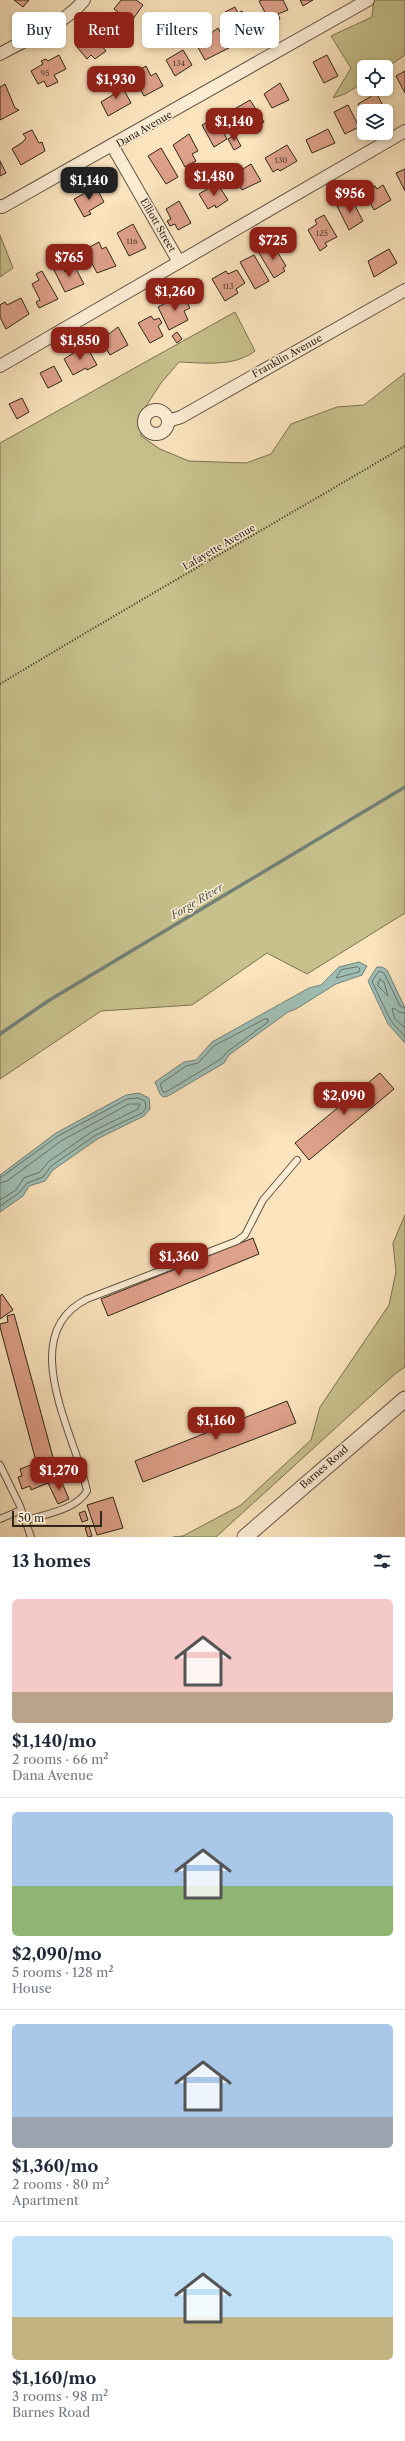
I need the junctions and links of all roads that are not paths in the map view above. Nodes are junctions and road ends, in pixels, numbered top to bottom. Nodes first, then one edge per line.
1 (84, 0) edge
2 (368, 0) edge
3 (0, 54) edge
4 (405, 131) edge
5 (113, 146) junction
6 (1, 210) edge
7 (179, 262) junction
8 (405, 290) edge
9 (0, 366) edge
10 (168, 421) dead end
11 (297, 1160) dead end
12 (405, 1399) edge
13 (0, 1465) edge
14 (21, 1510) junction
15 (0, 1519) edge
16 (25, 1521) junction
17 (31, 1537) edge
18 (245, 1537) edge

1 - 3 street
2 - 5 street, Dana Avenue
4 - 7 street
5 - 6 street, Dana Avenue
5 - 7 street, Elliott Street
7 - 9 street
8 - 10 street, Franklin Avenue
11 - 16 lane
12 - 18 street, Barnes Road
13 - 14 lane
14 - 15 lane
14 - 16 lane
16 - 17 lane

